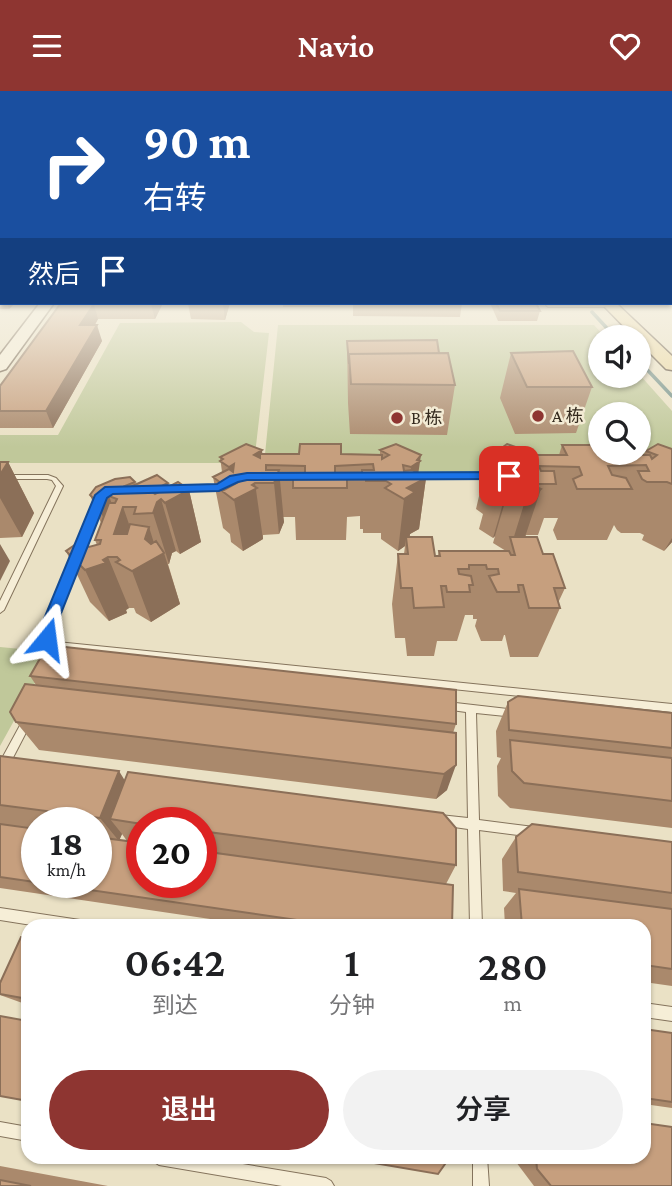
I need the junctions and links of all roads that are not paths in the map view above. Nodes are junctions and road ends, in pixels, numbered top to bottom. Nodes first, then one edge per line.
1 (16, 345) edge
2 (652, 345) edge
3 (672, 365) edge
4 (0, 366) edge
5 (402, 476) edge
6 (506, 476) edge
7 (0, 477) edge
8 (234, 478) edge
9 (157, 488) edge
10 (110, 490) edge
11 (0, 610) edge
12 (430, 704) edge
13 (672, 708) edge
14 (471, 709) junction
15 (525, 714) edge
16 (31, 715) edge
17 (18, 766) edge
18 (2, 768) edge
19 (432, 819) edge
20 (474, 824) junction
21 (553, 834) edge
22 (0, 914) edge
23 (33, 919) edge
24 (475, 919) edge
25 (651, 1011) edge
26 (672, 1014) edge
27 (0, 1129) edge
28 (21, 1133) edge
29 (199, 1164) edge
30 (480, 1164) edge
31 (326, 1186) edge
32 (481, 1186) edge

1 - 4 street
2 - 3 main road
5 - 6 lane
7 - 11 lane
8 - 9 lane
10 - 13 lane
12 - 14 lane
14 - 15 lane
14 - 20 lane
16 - 18 lane
17 - 18 lane
19 - 20 lane
20 - 21 lane
20 - 24 lane
22 - 23 lane
25 - 26 lane
27 - 28 lane
29 - 31 lane
30 - 32 lane

